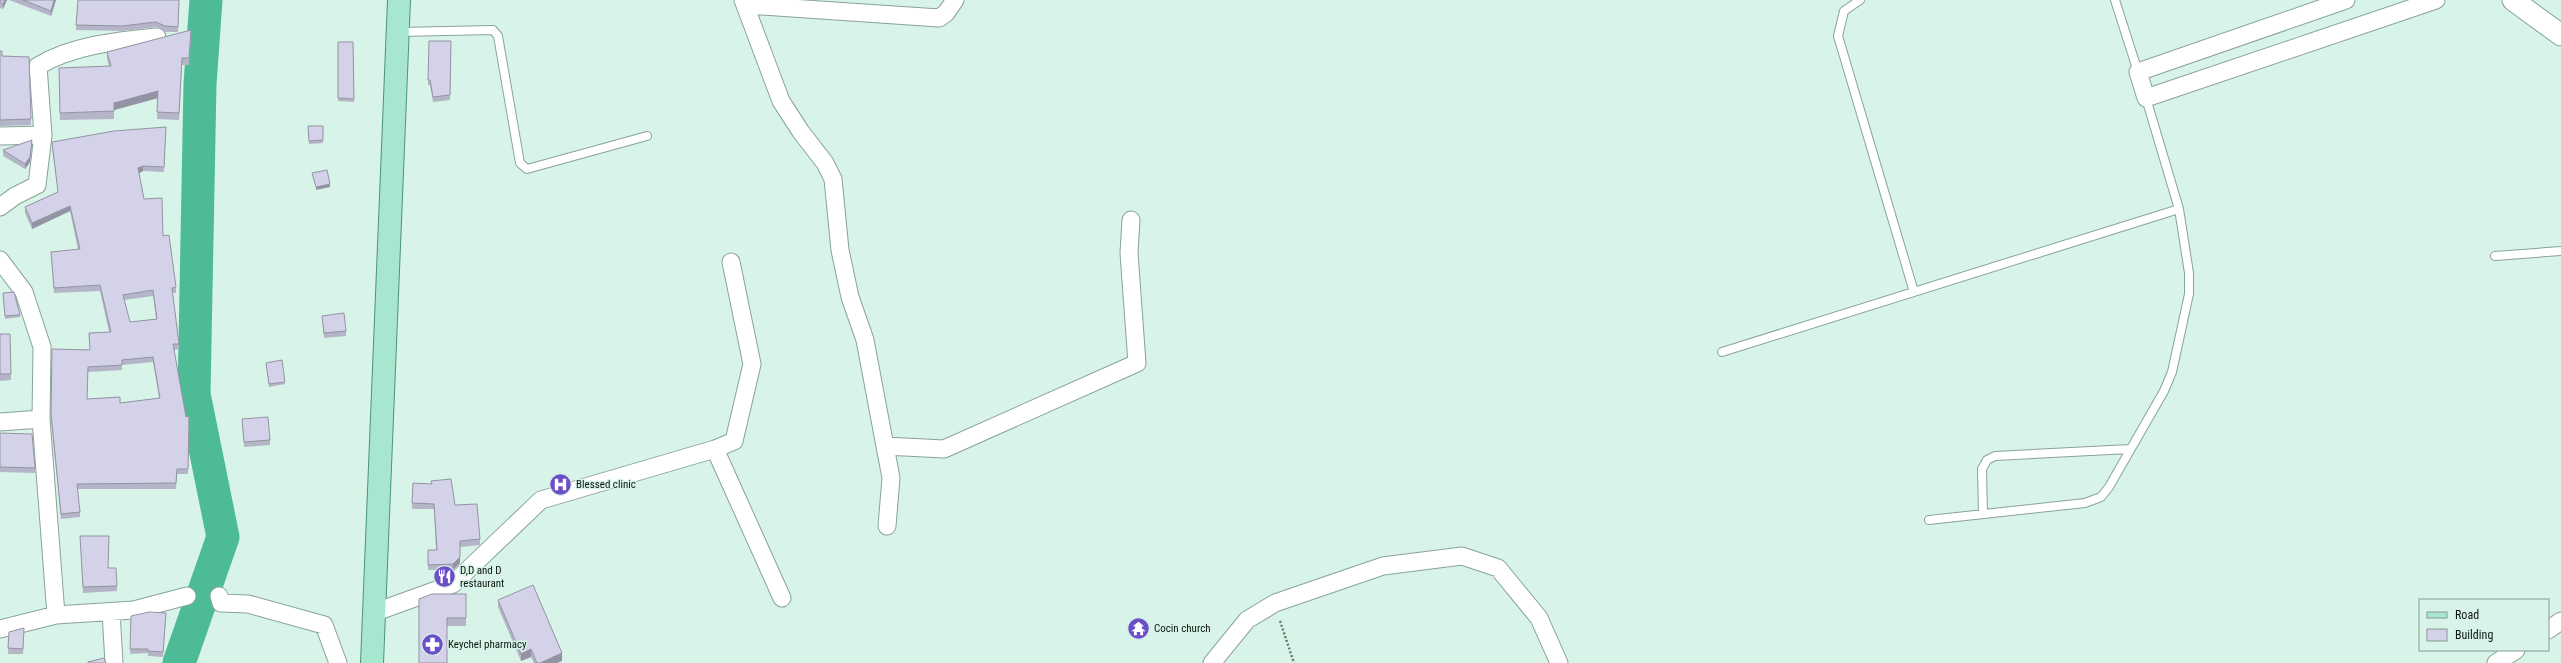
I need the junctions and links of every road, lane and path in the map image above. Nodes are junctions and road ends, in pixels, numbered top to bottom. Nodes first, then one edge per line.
1 (399, 0) edge
2 (955, 0) edge
3 (1860, 0) edge
4 (2115, 0) edge
5 (2346, 0) edge
6 (2436, 0) edge
7 (2513, 0) edge
8 (744, 2) edge
9 (398, 32) junction
10 (2561, 35) edge
11 (157, 37) edge
12 (2138, 72) junction
13 (2146, 98) junction
14 (43, 135) junction
15 (0, 136) edge
16 (647, 136) dead end
17 (0, 206) edge
18 (2179, 209) junction
19 (1131, 220) dead end
20 (2561, 251) edge
21 (2495, 256) dead end
22 (0, 260) edge
23 (731, 262) dead end
24 (1914, 292) junction
25 (1722, 352) dead end
26 (41, 419) junction
27 (0, 422) edge
28 (885, 446) junction
29 (714, 449) junction
30 (2130, 449) junction
31 (1983, 514) junction
32 (1929, 520) dead end
33 (887, 526) dead end
34 (187, 596) dead end
35 (219, 596) dead end
36 (782, 598) dead end
37 (1275, 603) junction
38 (111, 612) junction
39 (373, 613) junction
40 (56, 615) junction
41 (2561, 621) edge
42 (0, 629) edge
43 (2549, 629) edge
44 (2514, 651) edge
45 (114, 663) edge
46 (338, 663) edge
47 (372, 663) edge
48 (1212, 663) edge
49 (1294, 663) edge
50 (1559, 663) edge
51 (2496, 663) edge

1 - 9 main road
2 - 8 street
3 - 24 lane
4 - 12 lane
5 - 12 street
6 - 13 street
7 - 10 street
8 - 28 street
9 - 16 lane
9 - 39 main road
11 - 14 street
12 - 13 street
13 - 18 lane
14 - 15 street
14 - 17 street
18 - 24 lane
18 - 30 lane
19 - 28 street
20 - 21 lane
22 - 26 street
23 - 29 street
24 - 25 lane
26 - 27 street
26 - 40 street
28 - 33 street
29 - 36 street
29 - 39 street
30 - 31 lane
30 - 31 lane
31 - 32 lane
34 - 38 street
35 - 46 street
37 - 48 street
37 - 49 path
37 - 50 street
38 - 40 street
38 - 45 street
39 - 47 main road
40 - 42 street
41 - 43 street
44 - 51 street

